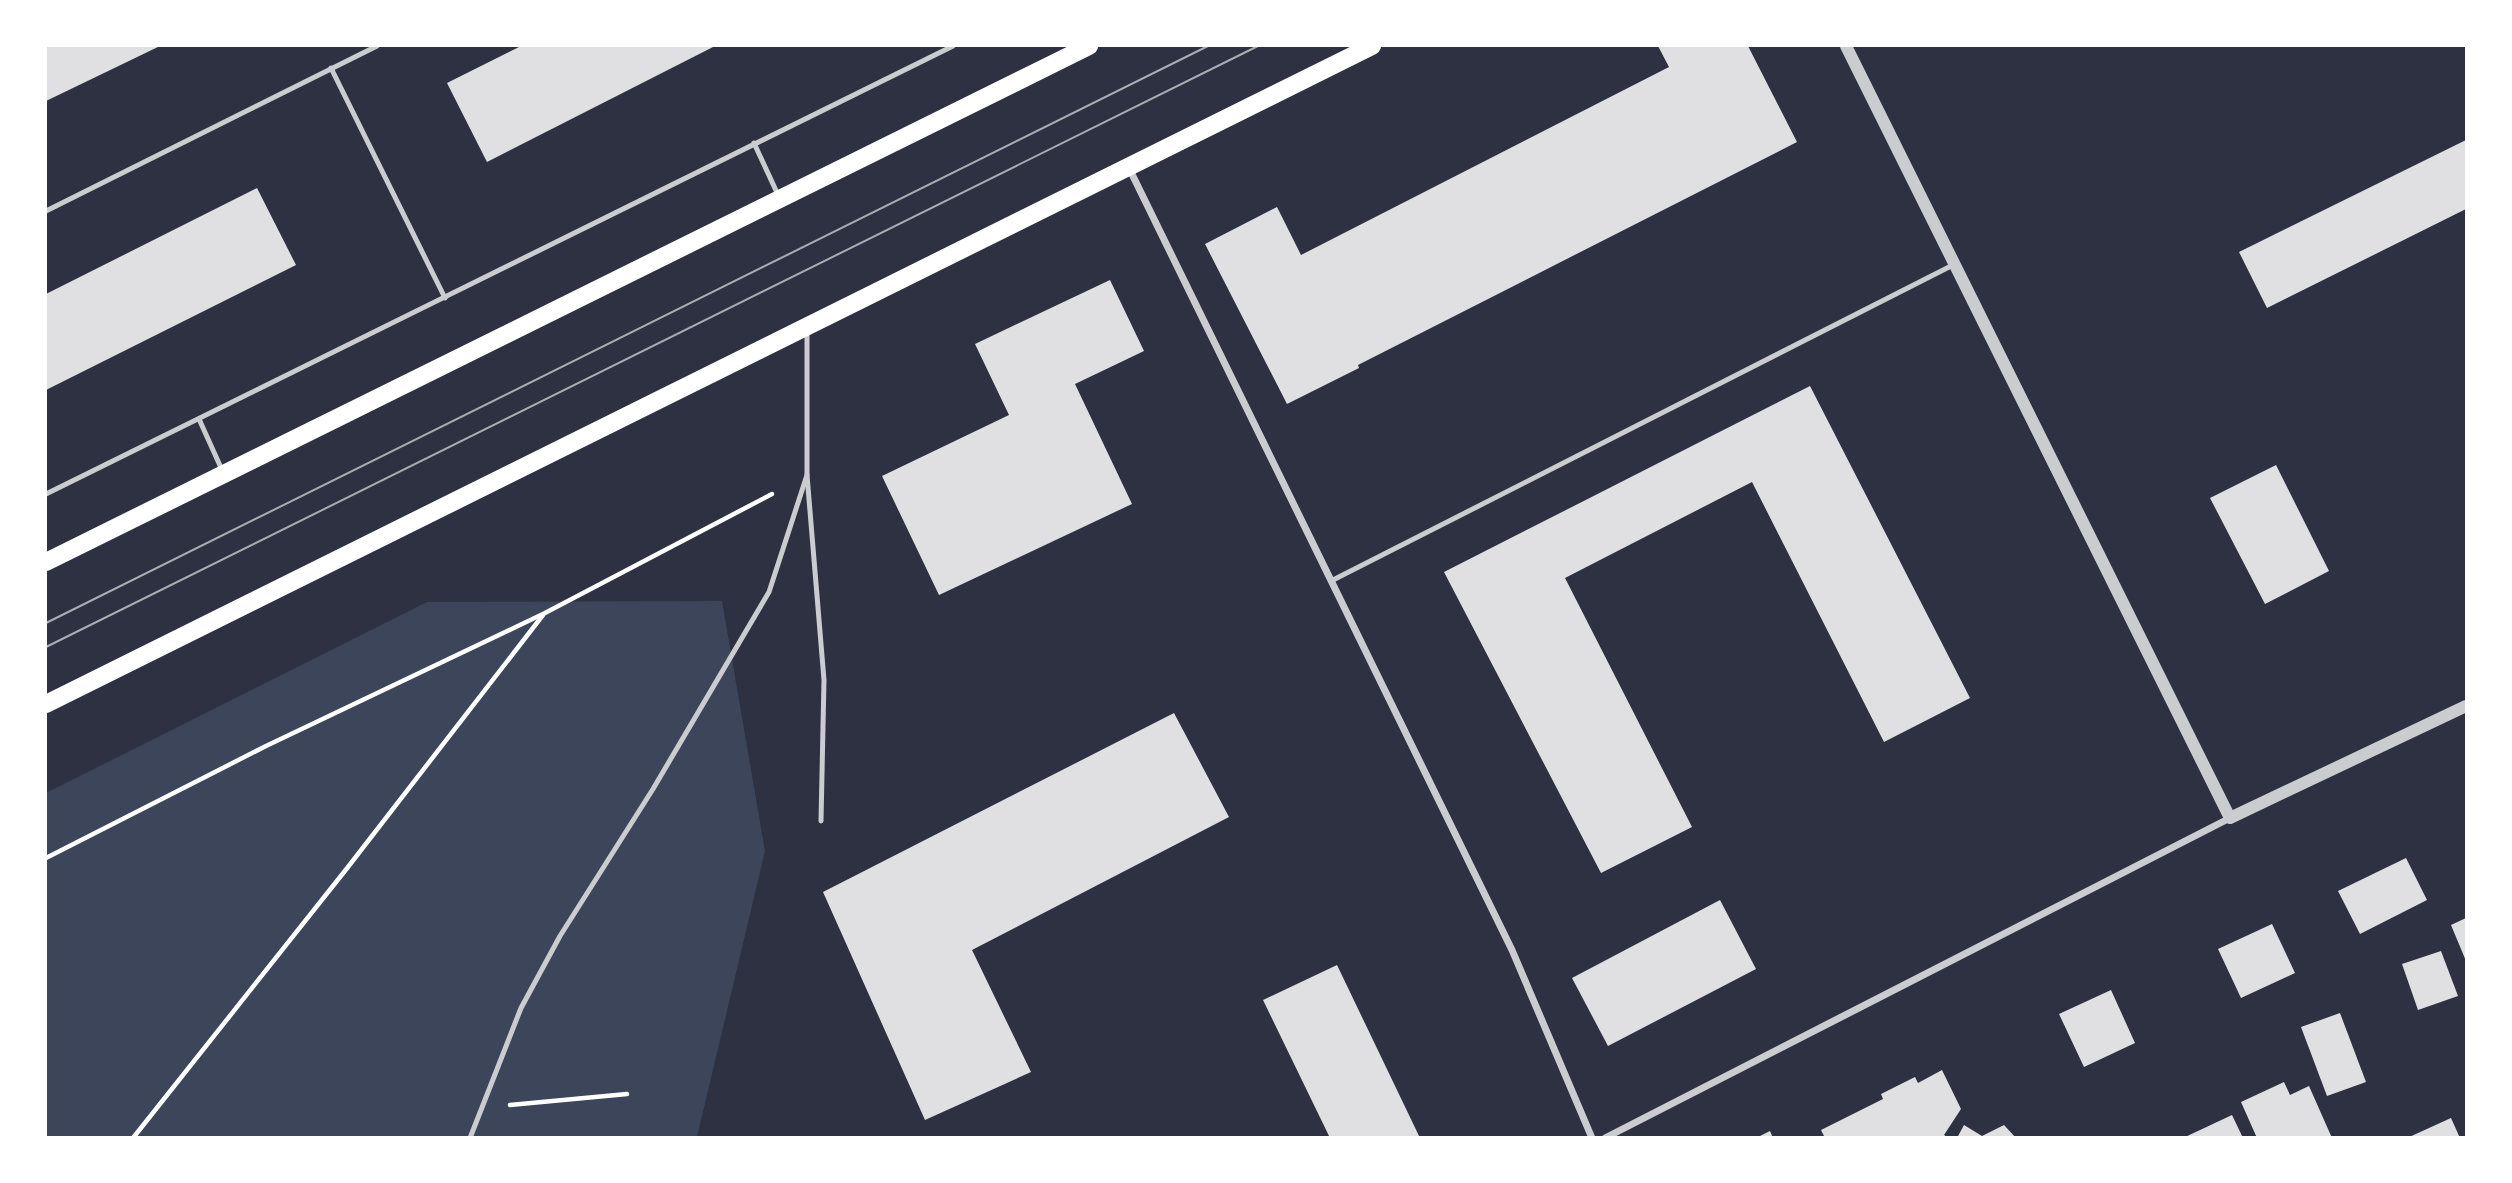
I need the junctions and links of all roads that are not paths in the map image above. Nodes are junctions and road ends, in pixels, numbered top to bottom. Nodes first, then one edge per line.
1 (377, 46) edge
2 (953, 46) edge
3 (1088, 46) edge
4 (1372, 46) edge
5 (1846, 46) edge
6 (331, 68) junction
7 (754, 143) junction
8 (1127, 166) junction
9 (779, 198) junction
10 (46, 211) edge
11 (1953, 265) junction
12 (445, 298) junction
13 (807, 324) junction
14 (199, 419) junction
15 (223, 472) junction
16 (807, 475) junction
17 (46, 494) edge
18 (46, 562) edge
19 (1331, 581) junction
20 (46, 704) edge
21 (2466, 706) edge
22 (2230, 818) junction
23 (821, 821) dead end
24 (470, 1138) edge
25 (1591, 1138) edge
26 (1605, 1138) edge

1 - 6 lane
2 - 7 lane
3 - 9 main road
4 - 8 main road
5 - 11 street
6 - 10 lane
6 - 12 lane
7 - 9 lane
7 - 12 lane
8 - 13 main road
8 - 19 street
9 - 15 main road
11 - 19 lane
11 - 22 street
12 - 14 lane
13 - 16 lane
13 - 20 main road
14 - 15 lane
14 - 17 lane
15 - 18 main road
16 - 23 lane
16 - 24 lane
19 - 25 street
21 - 22 street
22 - 26 street

